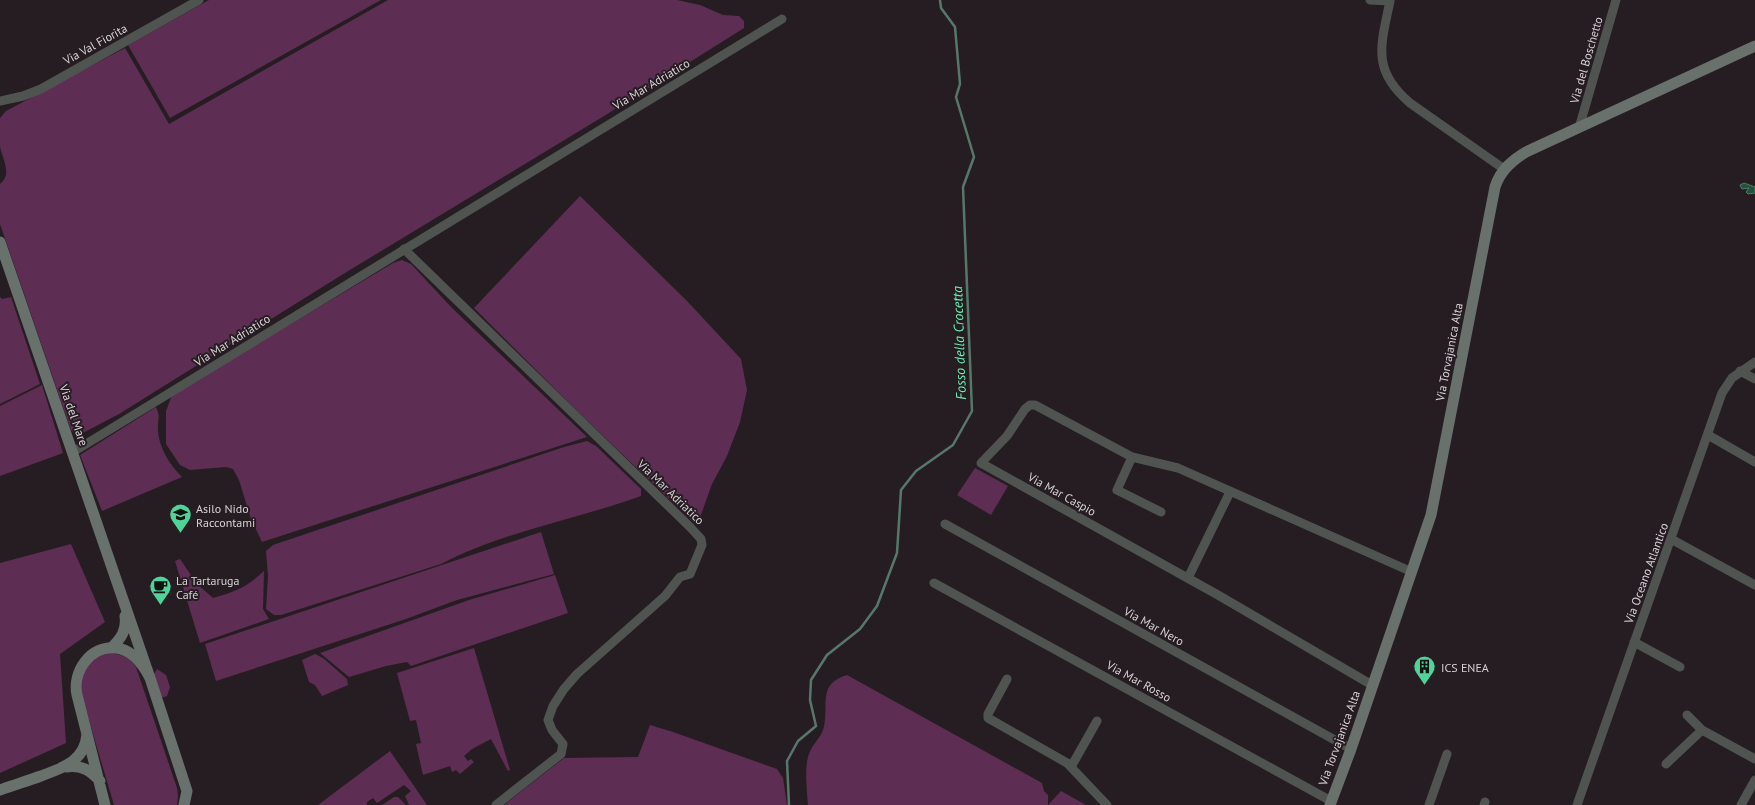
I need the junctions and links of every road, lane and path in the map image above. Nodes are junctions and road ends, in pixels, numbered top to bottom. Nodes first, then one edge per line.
1 (199, 0) edge
2 (1370, 0) edge
3 (1616, 0) edge
4 (1390, 1) edge
5 (782, 20) dead end
6 (1755, 46) edge
7 (0, 101) edge
8 (1579, 128) junction
9 (1504, 169) junction
10 (0, 242) edge
11 (404, 249) junction
12 (1755, 362) edge
13 (1740, 371) junction
14 (1755, 379) edge
15 (1708, 435) junction
16 (73, 452) junction
17 (1132, 457) junction
18 (1755, 462) edge
19 (1230, 492) junction
20 (1161, 512) dead end
21 (945, 524) dead end
22 (1671, 539) junction
23 (1412, 572) junction
24 (1188, 578) junction
25 (934, 583) dead end
26 (1755, 585) edge
27 (121, 597) junction
28 (1634, 642) junction
29 (111, 648) junction
30 (1680, 667) dead end
31 (150, 678) junction
32 (1007, 679) dead end
33 (1372, 685) junction
34 (1687, 715) dead end
35 (1097, 722) dead end
36 (1702, 730) junction
37 (87, 732) junction
38 (1351, 749) junction
39 (1447, 754) dead end
40 (1755, 759) edge
41 (1666, 764) dead end
42 (65, 767) junction
43 (1071, 767) junction
44 (1755, 780) edge
45 (100, 782) junction
46 (0, 790) edge
47 (187, 791) junction
48 (1330, 803) edge
49 (105, 805) edge
50 (184, 805) edge
51 (192, 805) edge
52 (496, 805) edge
53 (1107, 805) edge
54 (1429, 805) edge
55 (1577, 805) edge
56 (1741, 805) edge

1 - 7 street, Via Val Fiorita
2 - 4 street
3 - 8 street, Via del Boschetto
4 - 9 street
5 - 11 street, Via Mar Adriatico
6 - 8 street, Via Torvajanica Alta
8 - 9 street, Via Torvajanica Alta
9 - 23 street, Via Torvajanica Alta
10 - 16 street, Via del Mare
11 - 16 street, Via Mar Adriatico
11 - 52 street, Via Mar Adriatico
12 - 13 street, Via Oceano Atlantico
13 - 14 street
13 - 15 street, Via Oceano Atlantico
15 - 18 street
15 - 22 street, Via Oceano Atlantico
16 - 27 street, Via del Mare
17 - 19 street
17 - 20 street
17 - 24 street, Via Mar Caspio
19 - 23 street
19 - 24 street
21 - 38 street, Via Mar Nero
22 - 26 street
22 - 28 street, Via Oceano Atlantico
23 - 33 street, Via Torvajanica Alta
24 - 33 street, Via Mar Caspio
25 - 48 street, Via Mar Rosso
27 - 29 street, Via del Mare
27 - 31 street, Via del Mare
28 - 30 street
28 - 55 street, Via Oceano Atlantico
29 - 31 street, Via del Mare
29 - 37 street
31 - 47 street, Via del Mare
32 - 43 street
33 - 38 street, Via Torvajanica Alta
34 - 36 street
35 - 43 street
36 - 40 street
36 - 41 street
37 - 42 street
37 - 45 street
38 - 48 street, Via Torvajanica Alta
39 - 54 street
42 - 45 street
42 - 46 street
43 - 53 street
44 - 56 street
45 - 49 street
47 - 50 street
47 - 51 street, Via del Mare

